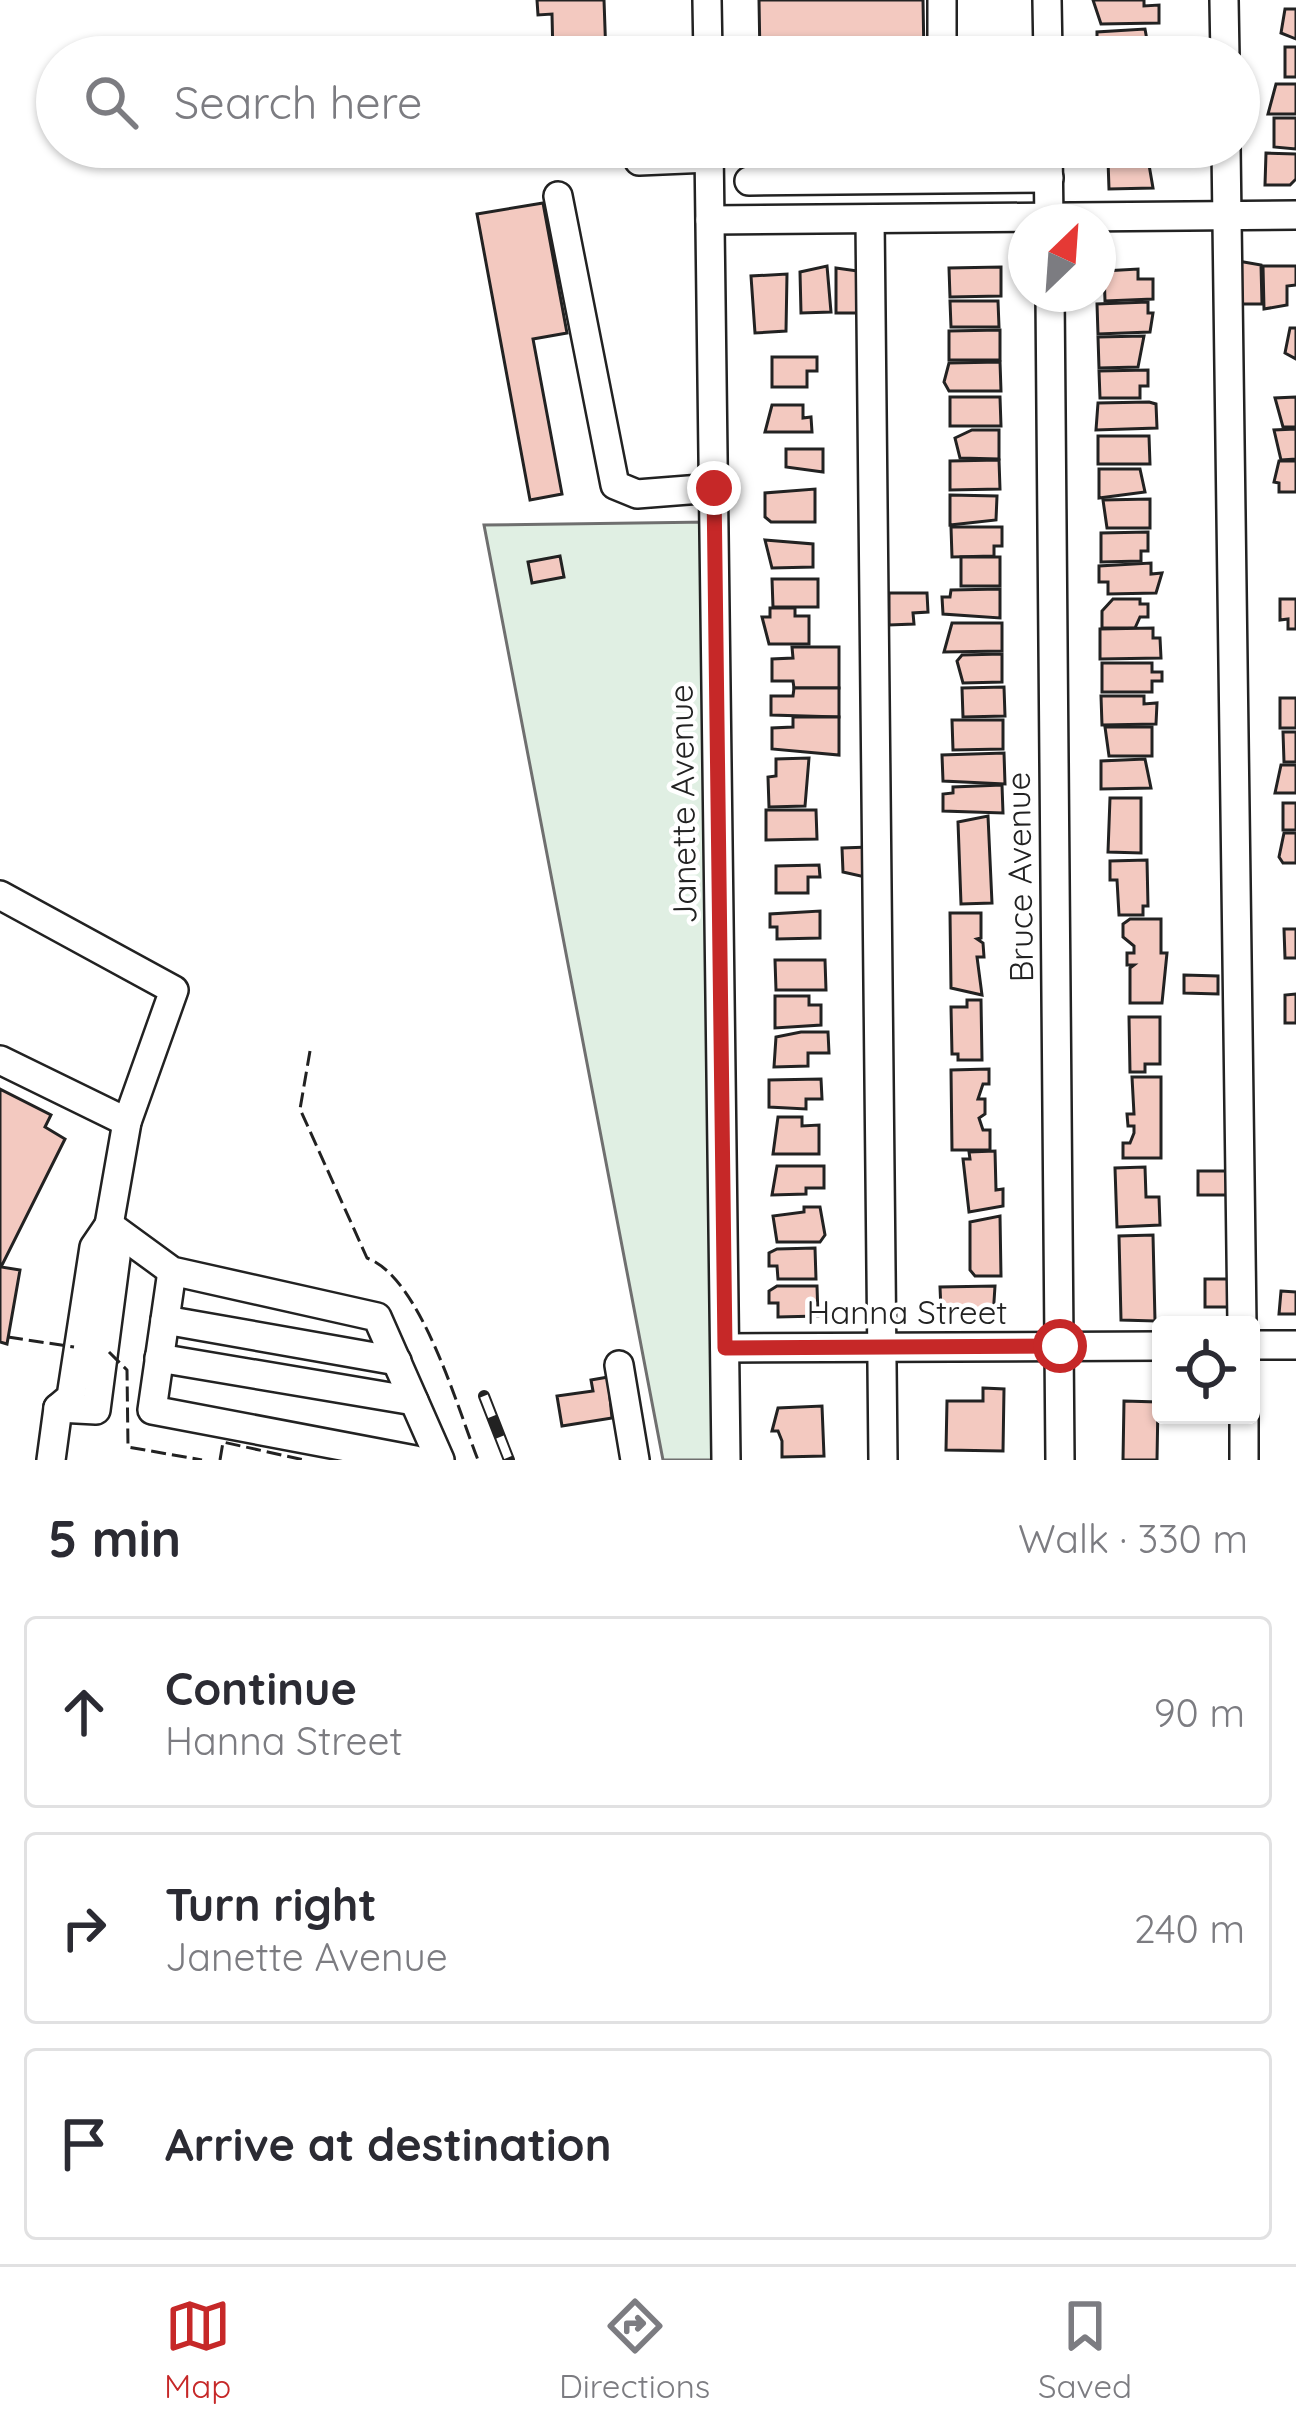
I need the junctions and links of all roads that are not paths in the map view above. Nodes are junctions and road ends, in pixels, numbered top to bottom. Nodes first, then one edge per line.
1 (707, 0) edge
2 (942, 0) edge
3 (1047, 0) edge
4 (1224, 0) edge
5 (708, 36) edge
6 (942, 36) edge
7 (1048, 36) edge
8 (1225, 36) edge
9 (709, 168) edge
10 (894, 168) edge
11 (947, 168) edge
12 (1048, 168) edge
13 (1226, 168) edge
14 (890, 178) junction
15 (948, 178) junction
16 (1048, 178) junction
17 (749, 181) dead end
18 (558, 196) dead end
19 (1049, 204) edge
20 (1296, 215) edge
21 (1227, 216) junction
22 (1116, 218) edge
23 (875, 219) junction
24 (710, 220) junction
25 (1008, 220) edge
26 (1050, 312) edge
27 (714, 488) junction
28 (0, 895) edge
29 (0, 1060) edge
30 (127, 1122) junction
31 (109, 1225) junction
32 (172, 1271) junction
33 (1242, 1316) edge
34 (165, 1320) junction
35 (1260, 1345) edge
36 (1296, 1345) edge
37 (1060, 1346) junction
38 (1152, 1346) edge
39 (882, 1347) junction
40 (725, 1348) junction
41 (159, 1358) junction
42 (397, 1361) junction
43 (620, 1365) dead end
44 (415, 1401) junction
45 (1244, 1424) edge
46 (51, 1460) edge
47 (415, 1460) edge
48 (440, 1460) edge
49 (634, 1460) edge
50 (726, 1460) edge
51 (883, 1460) edge
52 (1060, 1460) edge
53 (1244, 1460) edge

1 - 5 street
2 - 6 street
3 - 7 street
4 - 8 street
9 - 24 street, Janette Avenue
10 - 14 street
11 - 15 street
12 - 16 street
13 - 21 street
14 - 15 street
14 - 17 street
14 - 23 street
15 - 16 street
16 - 19 street
18 - 27 street
20 - 21 street
21 - 22 street
21 - 33 street
23 - 24 street
23 - 25 street
23 - 39 street
24 - 27 street, Janette Avenue
26 - 37 street, Bruce Avenue
27 - 40 street, Janette Avenue
28 - 30 street
29 - 30 street
30 - 31 street
31 - 32 street
31 - 46 street
32 - 34 street
32 - 42 street
34 - 41 street
34 - 42 street
35 - 36 street
37 - 38 street, Hanna Street
37 - 39 street, Hanna Street
37 - 52 street, Bruce Avenue
39 - 40 street, Hanna Street
39 - 51 street
40 - 50 street, Janette Avenue
41 - 44 street
41 - 47 street
42 - 44 street
43 - 49 street
44 - 48 street
45 - 53 street

